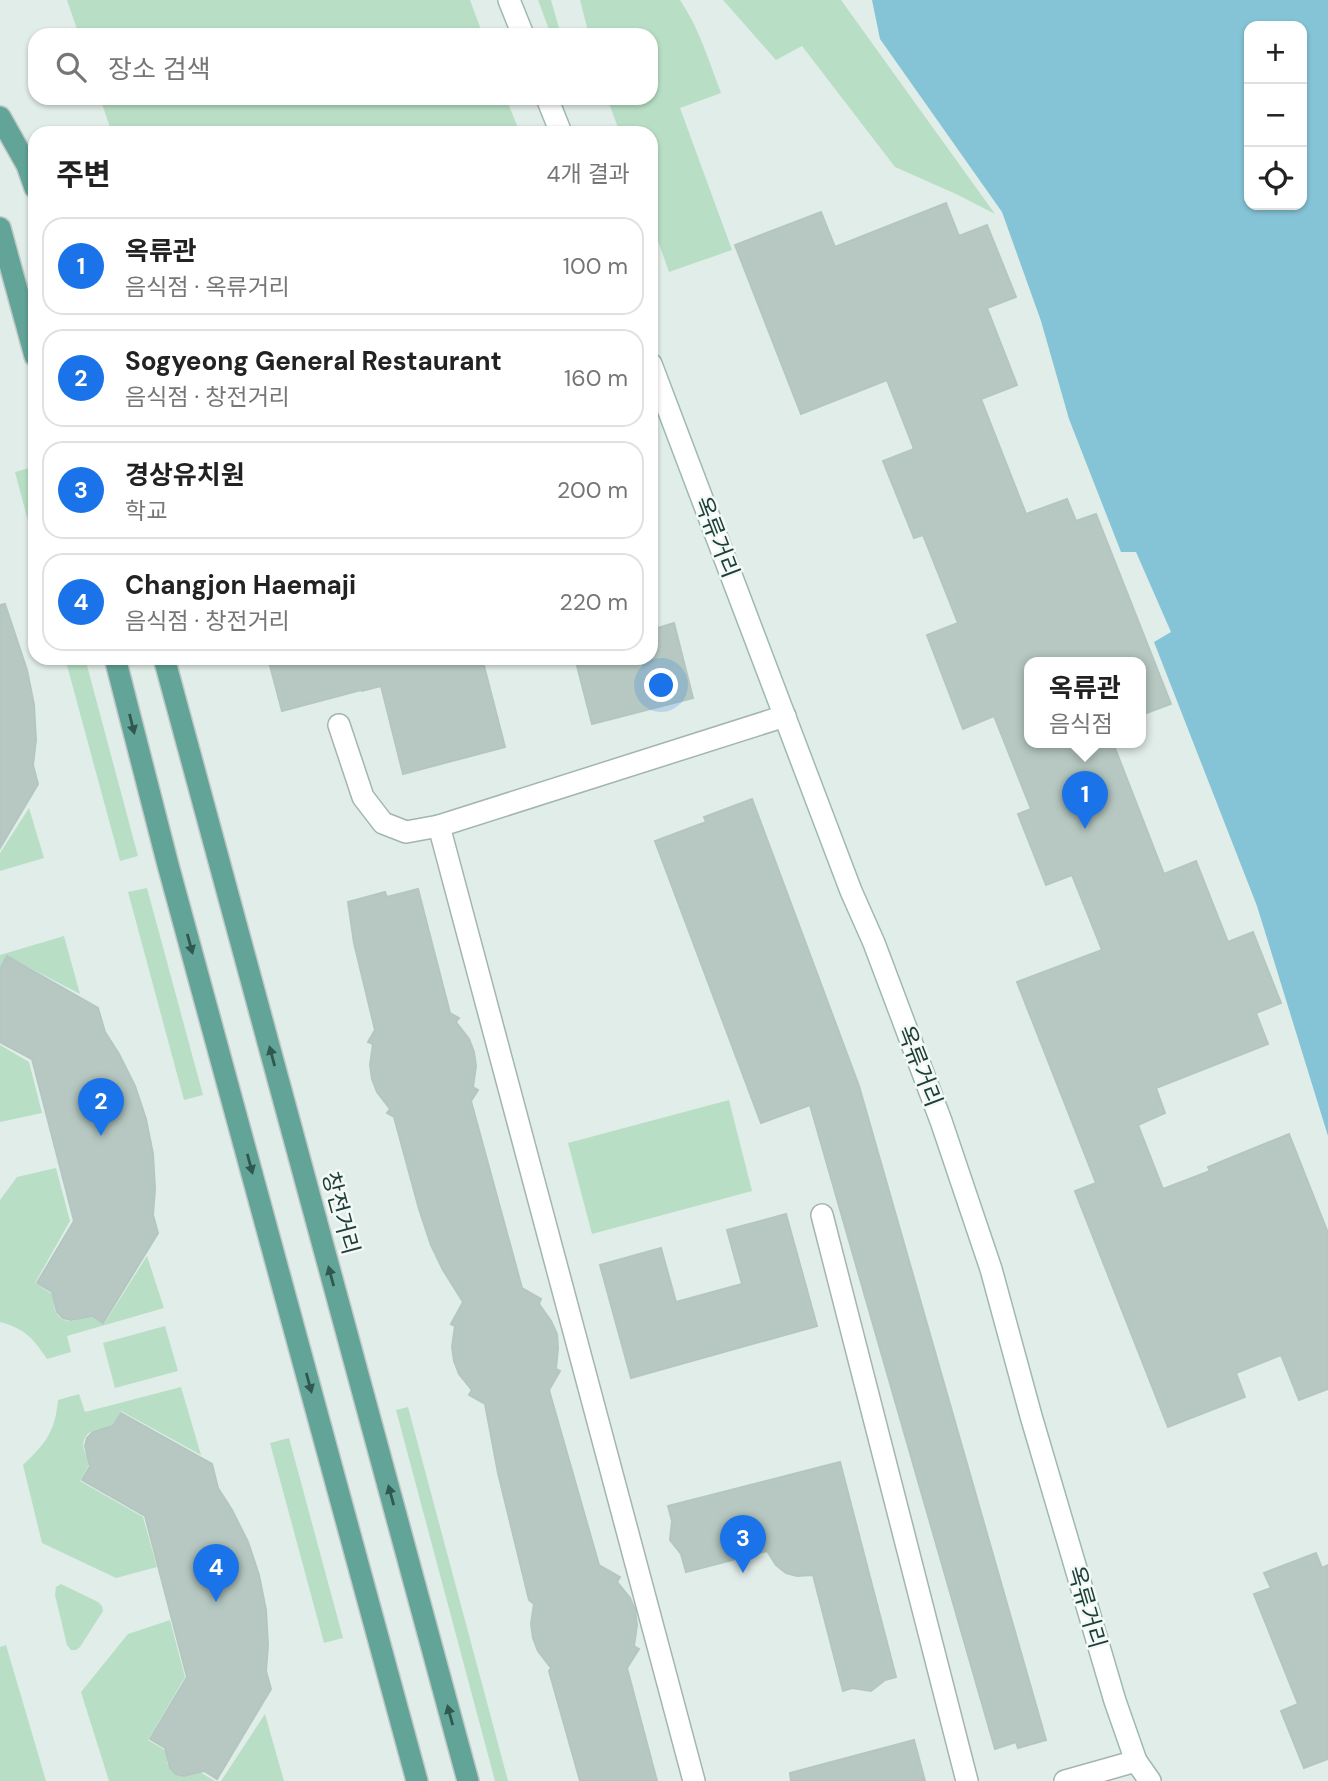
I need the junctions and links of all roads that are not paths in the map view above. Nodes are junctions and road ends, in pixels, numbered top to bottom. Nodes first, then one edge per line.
1 (509, 0) edge
2 (520, 28) edge
3 (550, 105) edge
4 (0, 117) edge
5 (558, 126) edge
6 (28, 168) edge
7 (0, 228) edge
8 (28, 330) edge
9 (658, 381) edge
10 (117, 665) edge
11 (166, 665) edge
12 (785, 716) junction
13 (339, 725) dead end
14 (439, 826) junction
15 (822, 1215) dead end
16 (1136, 1761) junction
17 (417, 1781) edge
18 (468, 1781) edge
19 (694, 1781) edge
20 (967, 1781) edge
21 (1065, 1781) edge
22 (1150, 1781) edge

1 - 2 street
3 - 5 street
4 - 6 main road
7 - 8 main road
9 - 12 street, 옥류거리
10 -> 17 main road
18 -> 11 main road, 창전거리
12 - 14 street
12 - 16 street, 옥류거리
13 - 14 street
14 - 19 street
15 - 20 street
16 - 21 street
16 - 22 street, 옥류거리

